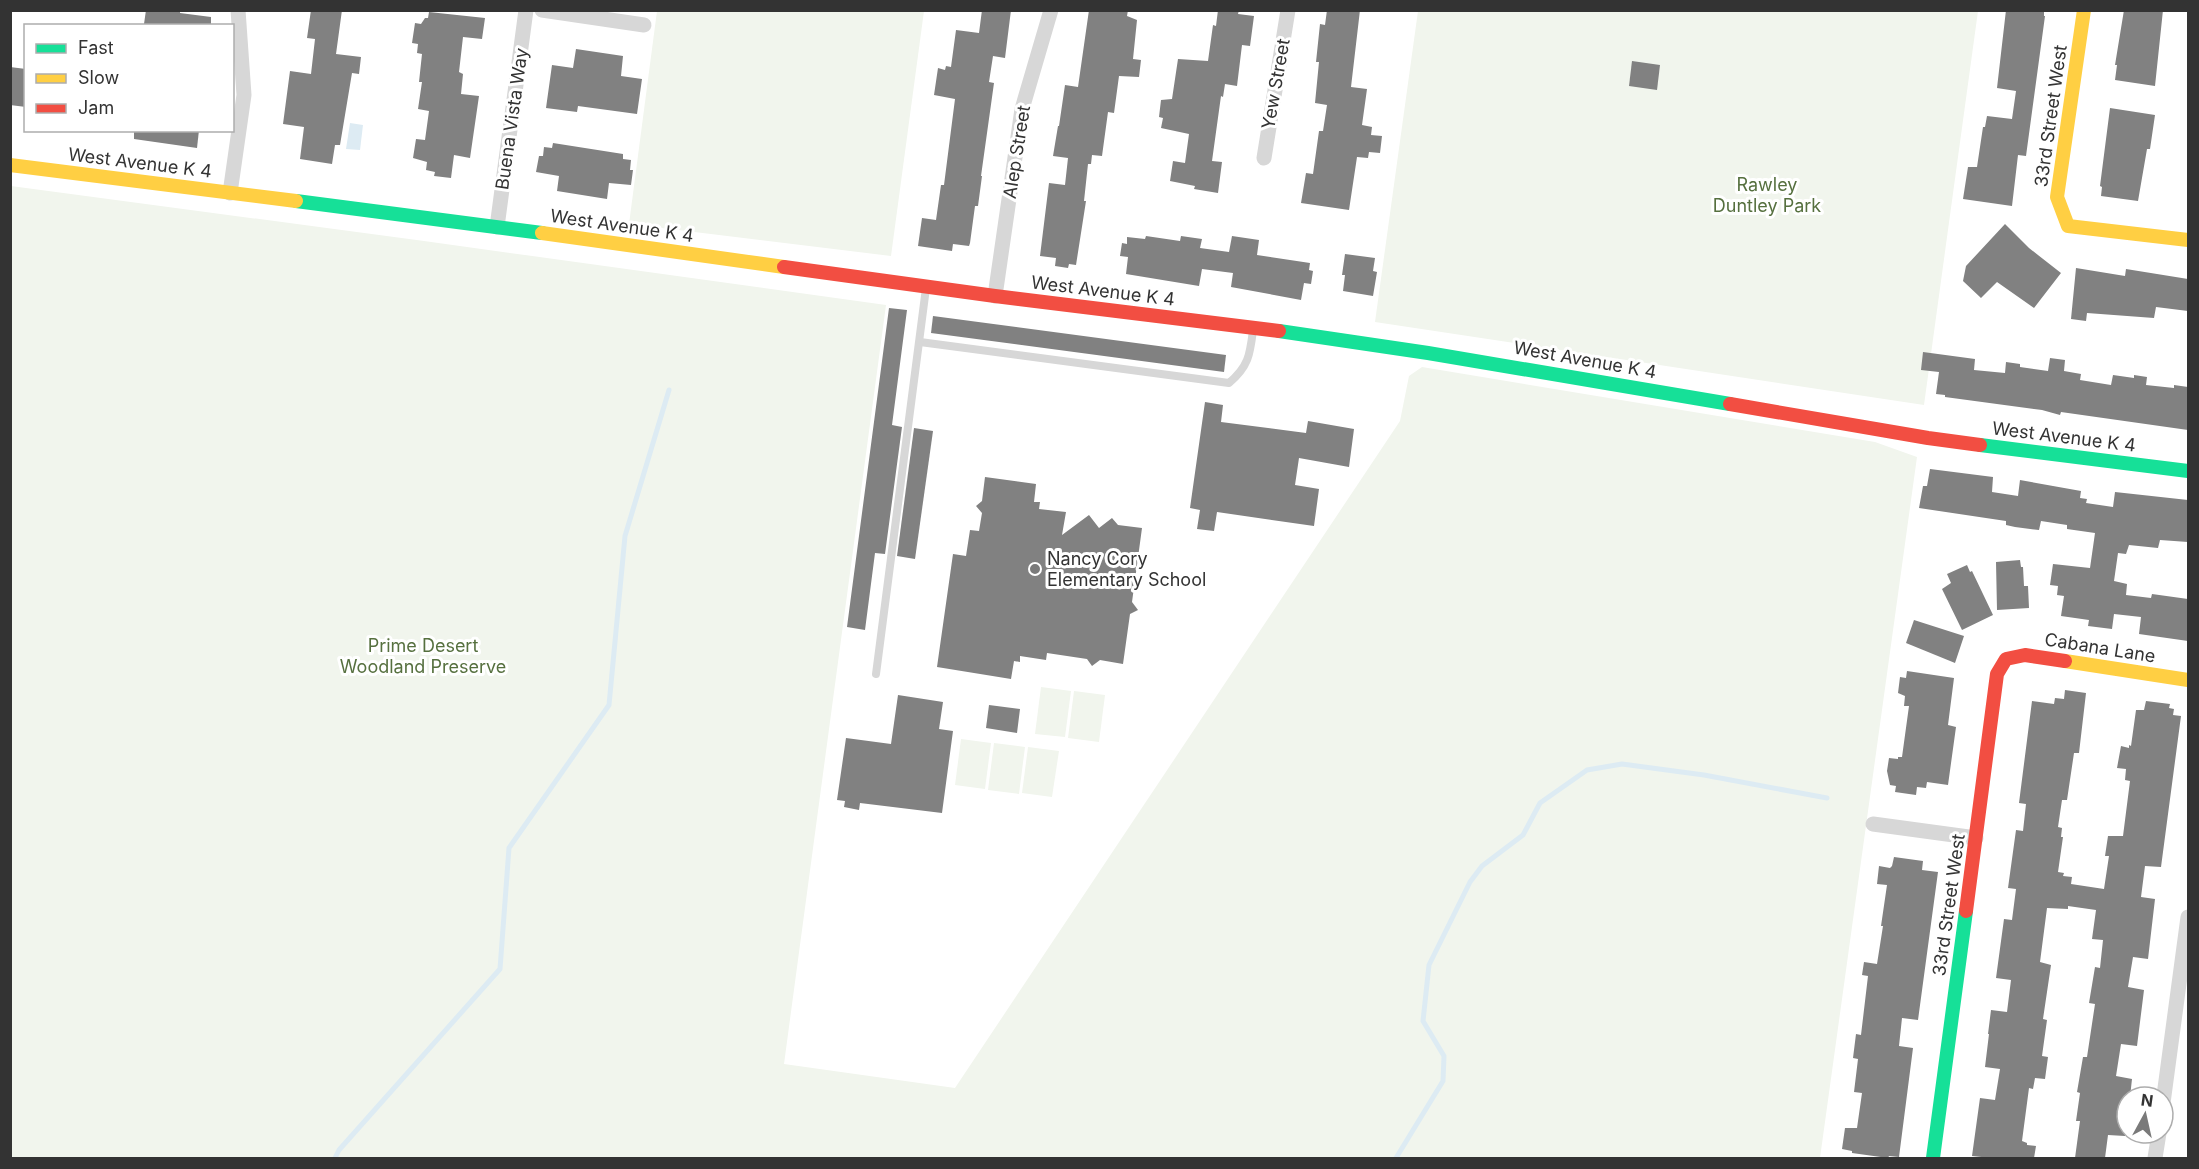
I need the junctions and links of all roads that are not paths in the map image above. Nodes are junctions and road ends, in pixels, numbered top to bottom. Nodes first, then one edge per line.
1 (238, 10) edge
2 (526, 10) edge
3 (542, 10) edge
4 (1051, 10) edge
5 (1288, 10) edge
6 (2084, 10) edge
7 (644, 25) dead end
8 (1264, 158) dead end
9 (10, 165) edge
10 (230, 193) junction
11 (497, 227) junction
12 (2188, 240) edge
13 (926, 286) junction
14 (995, 296) junction
15 (1254, 328) junction
16 (920, 342) junction
17 (2188, 471) edge
18 (2006, 659) joint
19 (876, 674) dead end
20 (2188, 680) edge
21 (1873, 824) dead end
22 (1977, 838) junction
23 (2188, 917) edge
24 (2165, 1085) edge
25 (1934, 1158) edge

1 - 10 street
2 - 11 street, Buena Vista Way
3 - 7 street
4 - 14 street, Alep Street
5 - 8 street, Yew Street
6 - 12 street, 33rd Street West
9 - 10 street, West Avenue K 4
10 - 11 street, West Avenue K 4
11 - 13 street, West Avenue K 4
13 - 14 street, West Avenue K 4
13 - 16 lane
14 - 15 street, West Avenue K 4
15 - 16 lane
15 - 17 street, West Avenue K 4
16 - 19 lane
18 - 20 street, Cabana Lane
18 - 22 street, 33rd Street West
21 - 22 street
22 - 25 street, 33rd Street West
23 - 24 street

